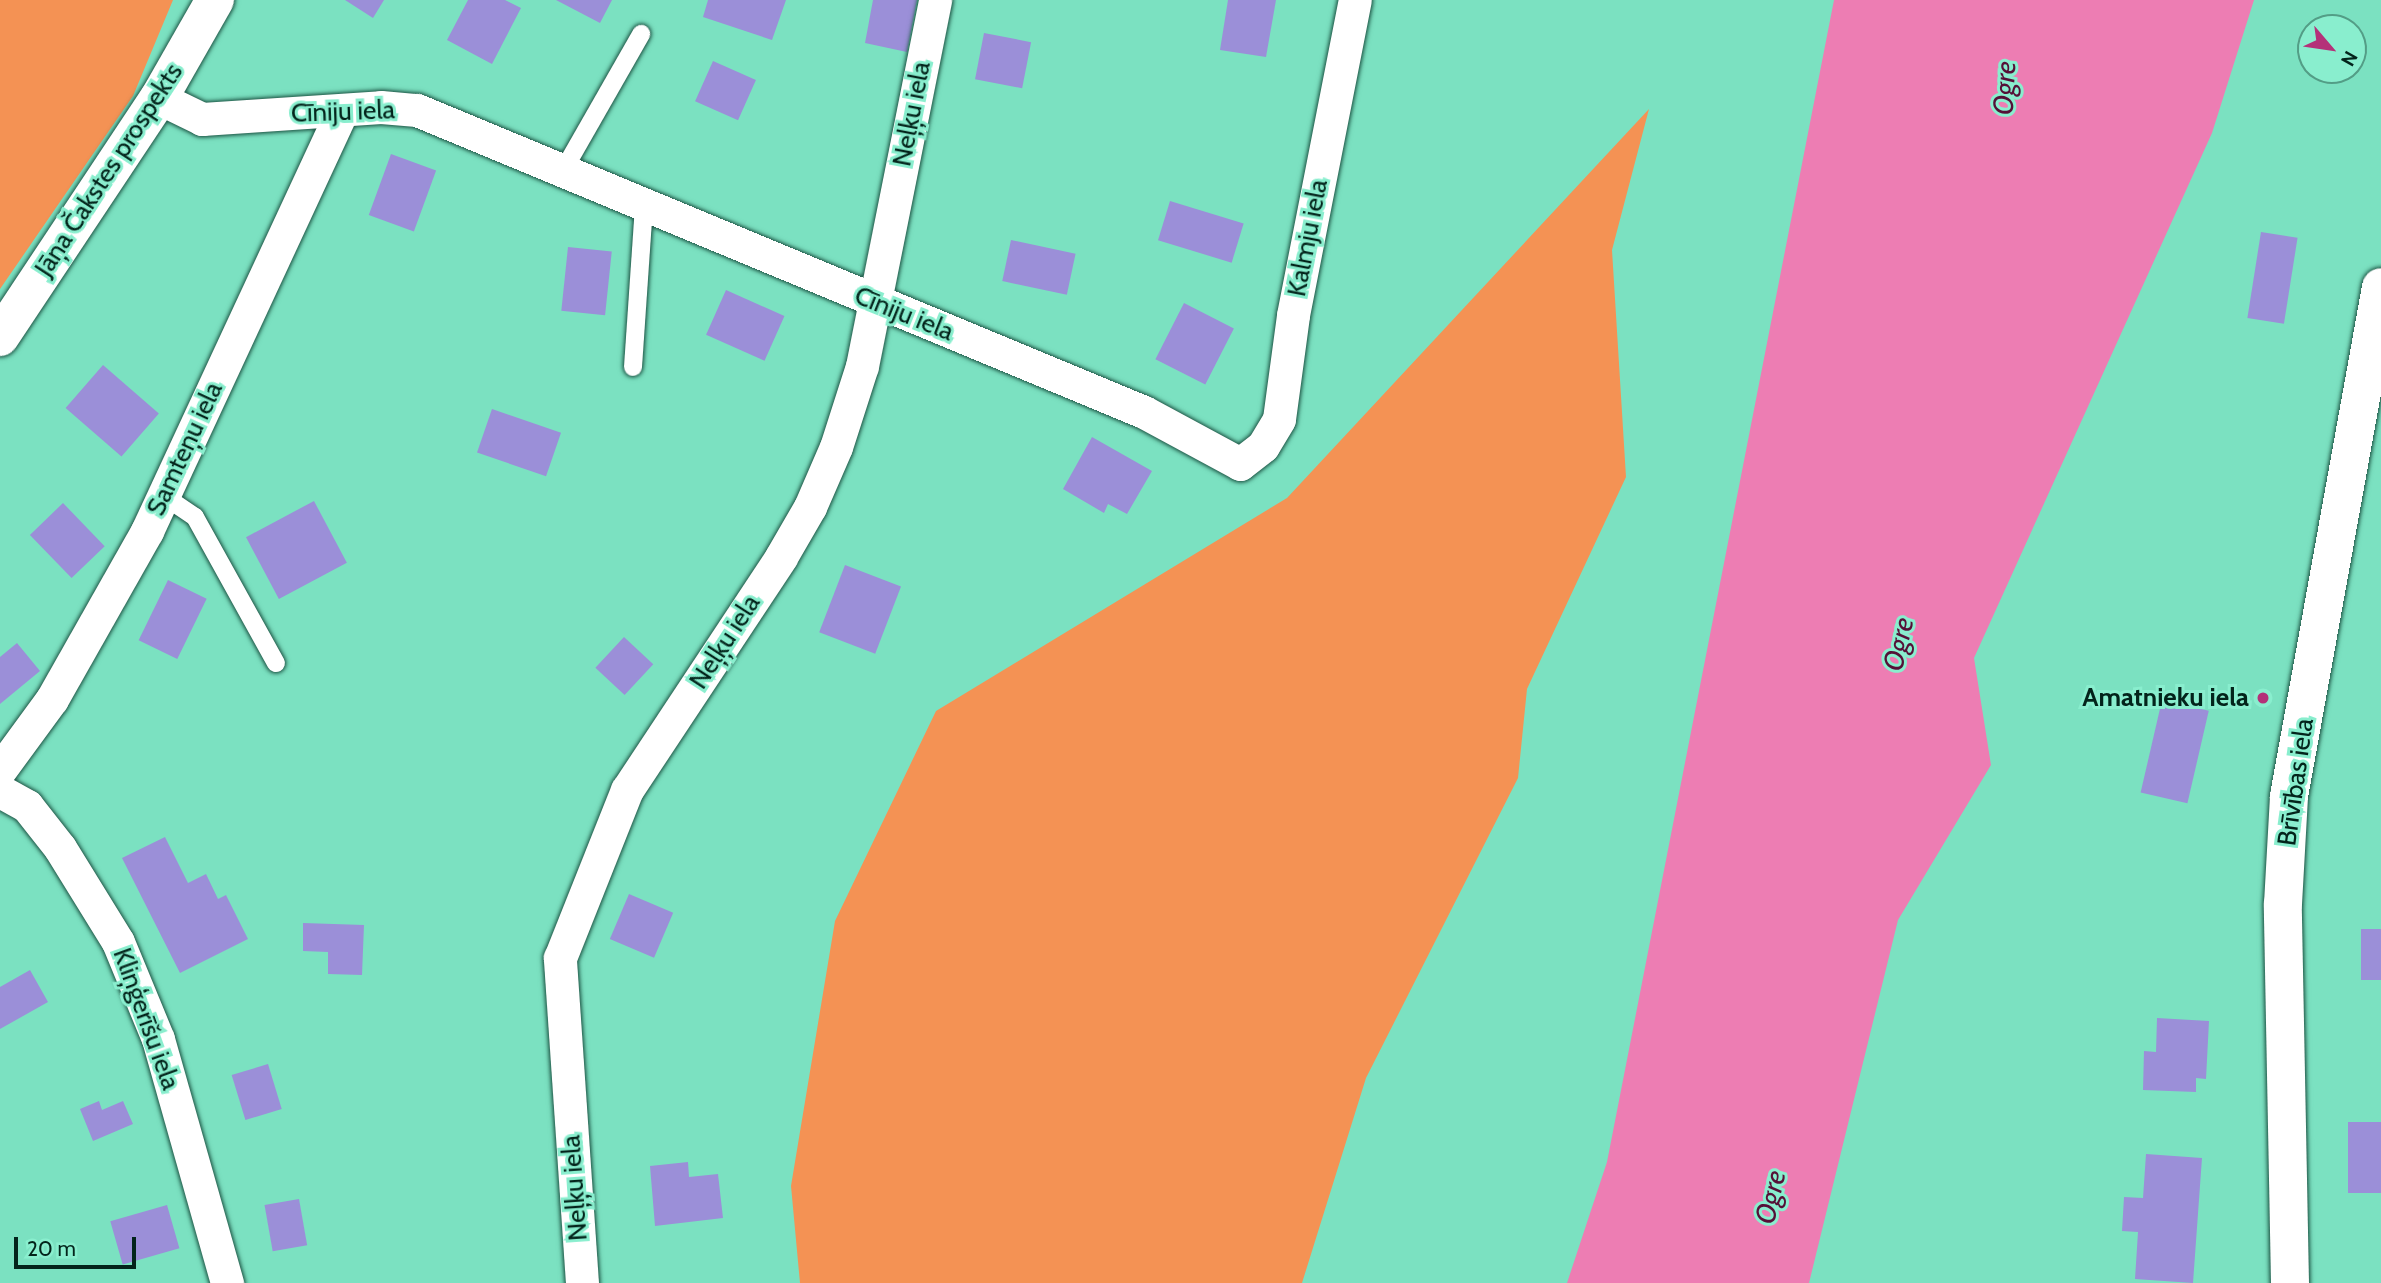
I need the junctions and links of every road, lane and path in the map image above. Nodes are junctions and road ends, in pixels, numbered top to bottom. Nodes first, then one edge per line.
1 (215, 0) edge
2 (935, 0) edge
3 (1355, 0) edge
4 (641, 34) dead end
5 (159, 98) junction
6 (342, 111) junction
7 (563, 171) junction
8 (644, 206) junction
9 (2381, 287) edge
10 (873, 301) junction
11 (0, 337) edge
12 (633, 367) dead end
13 (1240, 464) joint
14 (164, 496) junction
15 (276, 663) dead end
16 (0, 770) edge
17 (0, 791) edge
18 (228, 1283) edge
19 (582, 1283) edge
20 (2290, 1283) edge

1 - 5 main road, Jāņa Čakstes prospekts
2 - 10 street, Neļķu iela
3 - 13 street, Kalmju iela
4 - 7 lane
5 - 6 street, Cīniju iela
5 - 11 main road, Jāņa Čakstes prospekts
6 - 7 street, Cīniju iela
6 - 14 street, Samteņu iela
7 - 8 street, Cīniju iela
8 - 10 street, Cīniju iela
8 - 12 lane
9 - 20 main road, Brīvības iela
10 - 13 street, Cīniju iela
10 - 19 street, Neļķu iela
14 - 15 lane
14 - 16 street, Samteņu iela
17 - 18 street, Kliņģerīšu iela

